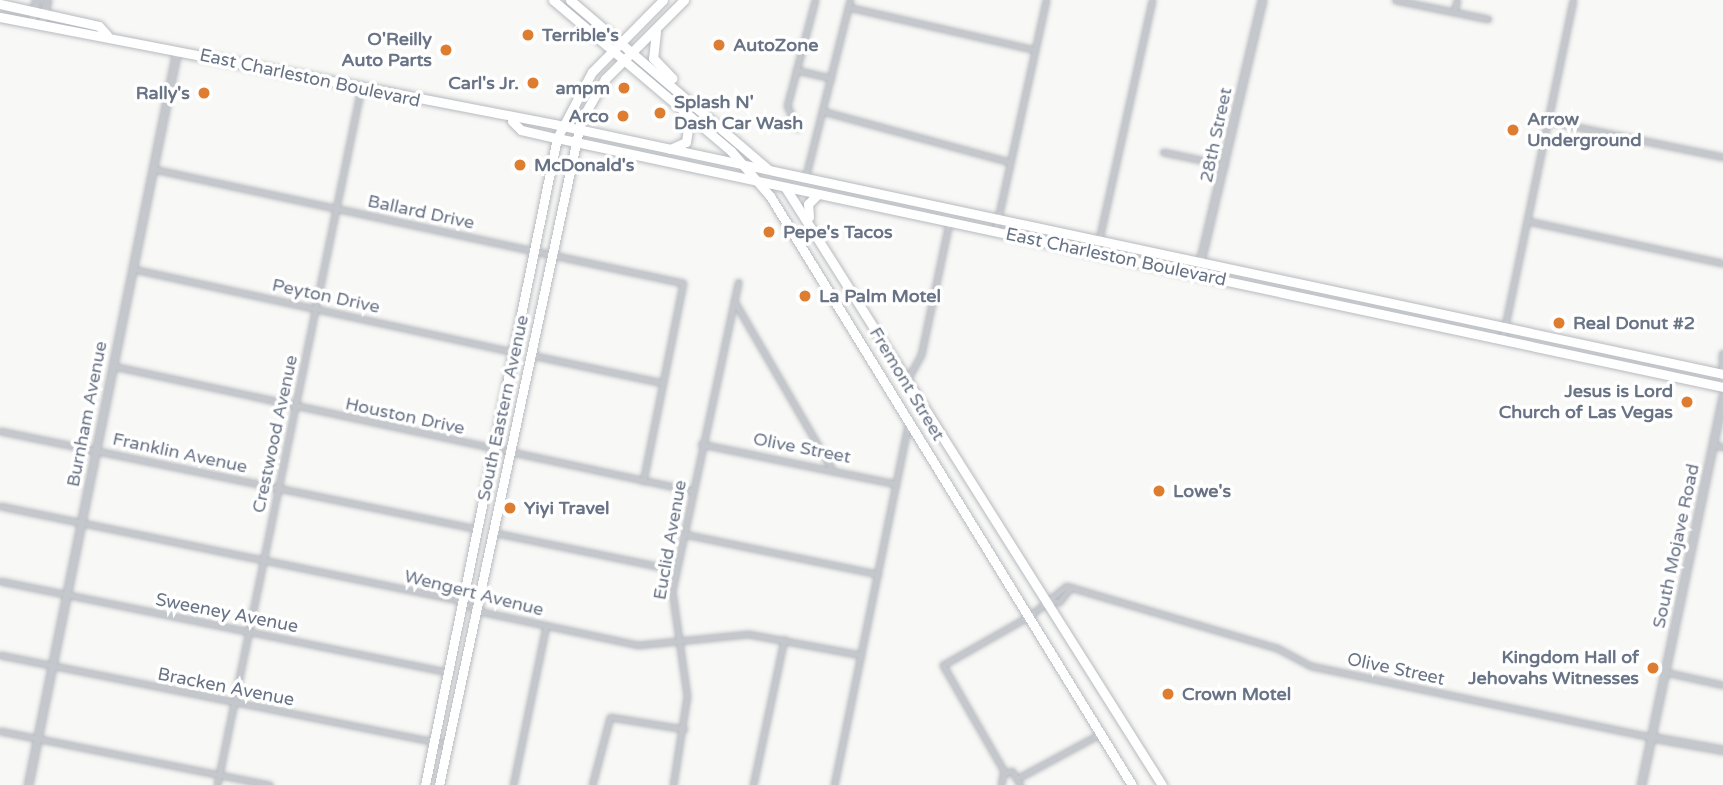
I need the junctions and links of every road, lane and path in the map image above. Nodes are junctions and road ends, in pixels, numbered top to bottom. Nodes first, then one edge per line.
1 (36, 0) edge
2 (47, 0) edge
3 (553, 0) edge
4 (570, 0) edge
5 (663, 0) edge
6 (684, 0) edge
7 (815, 0) edge
8 (1046, 0) edge
9 (1152, 0) edge
10 (1262, 0) edge
11 (1395, 0) edge
12 (1457, 0) edge
13 (1573, 0) edge
14 (0, 4) edge
15 (849, 4) edge
16 (39, 12) junction
17 (1454, 12) junction
18 (0, 17) edge
19 (1489, 19) dead end
20 (664, 20) junction
21 (36, 25) junction
22 (107, 35) junction
23 (616, 47) junction
24 (177, 50) junction
25 (1035, 50) junction
26 (627, 56) junction
27 (796, 69) junction
28 (831, 78) junction
29 (678, 88) junction
30 (361, 89) junction
31 (822, 111) junction
32 (690, 117) junction
33 (512, 121) junction
34 (1548, 121) junction
35 (561, 126) junction
36 (797, 128) dead end
37 (578, 130) junction
38 (557, 138) junction
39 (575, 142) junction
40 (670, 149) junction
41 (1163, 152) dead end
42 (1723, 158) edge
43 (1010, 162) junction
44 (743, 165) junction
45 (1226, 165) junction
46 (153, 169) junction
47 (770, 171) junction
48 (806, 179) junction
49 (758, 181) junction
50 (785, 187) junction
51 (818, 194) junction
52 (336, 208) junction
53 (998, 220) junction
54 (1528, 221) junction
55 (810, 222) junction
56 (949, 222) junction
57 (995, 232) junction
58 (1100, 243) junction
59 (535, 251) junction
60 (1096, 253) junction
61 (549, 254) junction
62 (1723, 262) edge
63 (1202, 264) junction
64 (133, 269) junction
65 (1197, 275) junction
66 (738, 282) dead end
67 (1341, 293) junction
68 (734, 301) junction
69 (1319, 301) junction
70 (316, 308) junction
71 (1360, 310) junction
72 (1504, 327) junction
73 (1502, 340) junction
74 (514, 352) junction
75 (1723, 354) edge
76 (528, 355) junction
77 (113, 366) junction
78 (1723, 371) edge
79 (905, 382) junction
80 (663, 383) junction
81 (1723, 387) edge
82 (1723, 396) edge
83 (295, 407) junction
84 (908, 424) junction
85 (0, 431) edge
86 (701, 444) junction
87 (1713, 445) junction
88 (1723, 447) edge
89 (96, 450) junction
90 (494, 450) junction
91 (508, 453) junction
92 (833, 471) junction
93 (643, 481) junction
94 (897, 484) junction
95 (278, 488) junction
96 (693, 491) junction
97 (0, 506) edge
98 (81, 522) junction
99 (478, 529) junction
100 (491, 532) junction
101 (684, 534) junction
102 (264, 560) junction
103 (677, 570) junction
104 (878, 574) junction
105 (0, 581) edge
106 (1071, 586) junction
107 (67, 594) junction
108 (1050, 601) junction
109 (462, 602) junction
110 (475, 608) junction
111 (1031, 615) junction
112 (546, 626) junction
113 (249, 631) junction
114 (784, 639) junction
115 (676, 642) junction
116 (0, 655) edge
117 (861, 655) junction
118 (52, 666) junction
119 (448, 672) junction
120 (1665, 672) junction
121 (1723, 685) edge
122 (234, 703) junction
123 (684, 729) junction
124 (0, 731) edge
125 (1101, 733) junction
126 (1651, 737) junction
127 (37, 738) junction
128 (433, 743) junction
129 (447, 744) junction
130 (1723, 750) edge
131 (1005, 773) junction
132 (219, 775) junction
133 (1020, 777) junction
134 (28, 785) edge
135 (217, 785) edge
136 (270, 785) edge
137 (425, 785) edge
138 (439, 785) edge
139 (513, 785) edge
140 (592, 785) edge
141 (673, 785) edge
142 (753, 785) edge
143 (834, 785) edge
144 (1001, 785) edge
145 (1020, 785) edge
146 (1132, 785) edge
147 (1162, 785) edge
148 (1641, 785) edge

1 - 16 street
2 - 16 street
3 - 23 main road, Fremont Street
4 - 23 main road, Fremont Street
5 - 23 main road, South Eastern Avenue
6 - 20 main road, South Eastern Avenue
7 - 27 street
8 - 25 street
9 - 58 street
10 - 45 street, 28th Street
11 - 17 street
12 - 17 street
13 - 34 street
14 - 16 main road, East Charleston Boulevard
15 - 25 street
15 - 28 street
16 - 21 street
16 - 22 main road, East Charleston Boulevard
17 - 19 street
18 - 21 main road, East Charleston Boulevard
20 - 26 main road, South Eastern Avenue
20 - 29 main road
21 - 22 main road, East Charleston Boulevard
22 - 24 main road, East Charleston Boulevard
23 - 26 main road, Fremont Street
23 - 35 main road, South Eastern Avenue
24 - 30 main road, East Charleston Boulevard
24 - 46 street, Burnham Avenue
25 - 43 street
26 - 29 main road, Fremont Street
26 - 32 main road, Fremont Street
26 - 37 main road, South Eastern Avenue
27 - 28 street
27 - 36 street
28 - 31 street
29 - 47 main road, Fremont Street
30 - 33 main road, East Charleston Boulevard
30 - 52 street, Crestwood Avenue
31 - 43 street
31 - 48 street
32 - 40 main road
32 - 44 main road, Fremont Street
33 - 35 main road, East Charleston Boulevard
33 - 38 main road, East Charleston Boulevard
34 - 42 street
34 - 54 street
35 - 37 main road, East Charleston Boulevard
35 - 38 main road, South Eastern Avenue
37 - 39 main road, South Eastern Avenue
37 - 40 main road, East Charleston Boulevard
38 - 39 main road, East Charleston Boulevard
38 - 59 main road, South Eastern Avenue
39 - 49 main road, East Charleston Boulevard
39 - 61 main road, South Eastern Avenue
40 - 44 main road, East Charleston Boulevard
41 - 45 street
43 - 53 street
44 - 47 main road, East Charleston Boulevard
44 - 49 main road, Fremont Street
45 - 63 street, 28th Street
46 - 52 street, Ballard Drive
46 - 64 street, Burnham Avenue
47 - 48 main road, East Charleston Boulevard
47 - 50 main road, Fremont Street
48 - 53 main road, East Charleston Boulevard
49 - 50 main road, East Charleston Boulevard
49 - 84 main road, Fremont Street
50 - 51 main road, East Charleston Boulevard
50 - 55 main road, Fremont Street
51 - 55 main road
51 - 56 main road, East Charleston Boulevard
52 - 59 street, Ballard Drive
52 - 70 street, Crestwood Avenue
53 - 57 street
53 - 58 main road, East Charleston Boulevard
54 - 62 street
54 - 72 street
55 - 79 main road, Fremont Street
56 - 57 main road, East Charleston Boulevard
56 - 79 street
57 - 60 main road, East Charleston Boulevard
58 - 60 street
58 - 63 main road, East Charleston Boulevard
59 - 61 street, Ballard Drive
59 - 74 main road, South Eastern Avenue
60 - 65 main road, East Charleston Boulevard
61 - 76 main road, South Eastern Avenue
61 - 80 street, Ballard Drive
63 - 65 street, 28th Street
63 - 67 main road, East Charleston Boulevard
64 - 70 street, Peyton Drive
64 - 77 street, Burnham Avenue
65 - 69 main road, East Charleston Boulevard
66 - 68 street, Euclid Avenue
67 - 69 main road
67 - 71 main road
67 - 72 main road, East Charleston Boulevard
68 - 86 street, Euclid Avenue
68 - 92 street
69 - 71 main road, East Charleston Boulevard
70 - 74 street, Peyton Drive
70 - 83 street, Crestwood Avenue
71 - 73 main road, East Charleston Boulevard
72 - 73 street
72 - 78 main road, East Charleston Boulevard
73 - 81 main road, East Charleston Boulevard
74 - 90 main road, South Eastern Avenue
75 - 78 street
76 - 80 street
76 - 91 main road, South Eastern Avenue
77 - 83 street, Houston Drive
77 - 89 street, Burnham Avenue
79 - 108 main road, Fremont Street
80 - 93 street
82 - 87 street, South Mojave Road
83 - 90 street, Houston Drive
83 - 95 street, Crestwood Avenue
84 - 94 street
84 - 111 main road, Fremont Street
85 - 89 street, Franklin Avenue
86 - 92 street, Olive Street
86 - 96 street, Euclid Avenue
87 - 88 street
87 - 120 street, South Mojave Road
89 - 95 street, Franklin Avenue
89 - 98 street, Burnham Avenue
90 - 91 street, Houston Drive
90 - 99 main road, South Eastern Avenue
91 - 93 street, Houston Drive
91 - 100 main road, South Eastern Avenue
92 - 94 street, Olive Street
93 - 96 street, Houston Drive
94 - 104 street
95 - 99 street, Franklin Avenue
95 - 102 street, Crestwood Avenue
96 - 101 street, Euclid Avenue
97 - 98 street, Wengert Avenue
98 - 102 street, Wengert Avenue
98 - 107 street, Burnham Avenue
99 - 109 main road, South Eastern Avenue
100 - 103 street
100 - 110 main road, South Eastern Avenue
101 - 103 street, Euclid Avenue
101 - 104 street
102 - 109 street, Wengert Avenue
102 - 113 street, Crestwood Avenue
103 - 115 street, Euclid Avenue
104 - 117 street
105 - 107 street, Sweeney Avenue
106 - 108 street
106 - 108 street
106 - 126 street, Olive Street
107 - 113 street, Sweeney Avenue
107 - 118 street, Burnham Avenue
108 - 111 street
108 - 147 main road, Fremont Street
109 - 110 street, Wengert Avenue
109 - 119 main road, South Eastern Avenue
110 - 112 street, Wengert Avenue
110 - 129 main road, South Eastern Avenue
111 - 125 main road, Fremont Street
111 - 131 street
112 - 115 street, Wengert Avenue
112 - 139 street
113 - 119 street, Sweeney Avenue
113 - 122 street, Crestwood Avenue
114 - 115 street, Wengert Avenue
114 - 117 street, Wengert Avenue
114 - 142 street
115 - 123 street, Euclid Avenue
116 - 118 street, Bracken Avenue
117 - 143 street
118 - 122 street, Bracken Avenue
118 - 127 street, Burnham Avenue
119 - 128 main road, South Eastern Avenue
120 - 121 street
120 - 126 street, South Mojave Road
122 - 128 street, Bracken Avenue
122 - 132 street, Crestwood Avenue
123 - 140 street
123 - 141 street, Euclid Avenue
124 - 127 street
125 - 133 street
125 - 146 main road, Fremont Street
126 - 130 street, Olive Street
126 - 148 street, South Mojave Road
127 - 132 street
127 - 134 street, Burnham Avenue
128 - 129 street, Bracken Avenue
128 - 137 main road, South Eastern Avenue
129 - 138 main road, South Eastern Avenue
131 - 133 street
131 - 144 street
132 - 135 street, Crestwood Avenue
132 - 136 street
133 - 145 street

